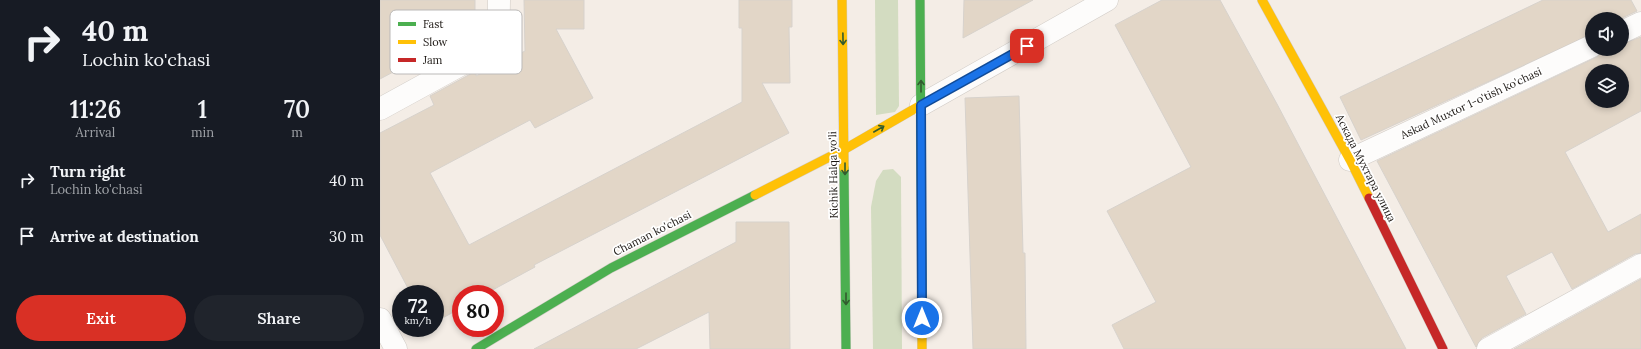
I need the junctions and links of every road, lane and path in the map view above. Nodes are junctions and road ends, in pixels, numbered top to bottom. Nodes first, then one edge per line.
1 (498, 0) edge
2 (842, 0) edge
3 (920, 0) edge
4 (1107, 0) edge
5 (1262, 0) edge
6 (499, 10) edge
7 (1641, 23) edge
8 (1629, 29) edge
9 (1585, 49) edge
10 (444, 74) edge
11 (921, 105) junction
12 (380, 109) edge
13 (845, 149) junction
14 (1350, 160) junction
15 (1641, 265) edge
16 (380, 319) edge
17 (396, 349) edge
18 (476, 349) edge
19 (846, 349) edge
20 (922, 349) edge
21 (1443, 349) edge
22 (1488, 349) edge

1 - 6 street
2 -> 13 main road, Kichik Halqa yo'li
11 -> 3 main road
4 - 11 street
5 - 14 main road, Аскада Мухтара улица
7 - 8 street
9 - 14 street, Askad Muxtor 1-o'tish ko'chasi
10 - 12 street
13 -> 11 main road, Chaman ko'chasi
11 - 20 main road
13 - 18 main road, Chaman ko'chasi
13 -> 19 main road, Kichik Halqa yo'li
14 - 21 main road, Аскада Мухтара улица
15 - 22 street
16 - 17 street

